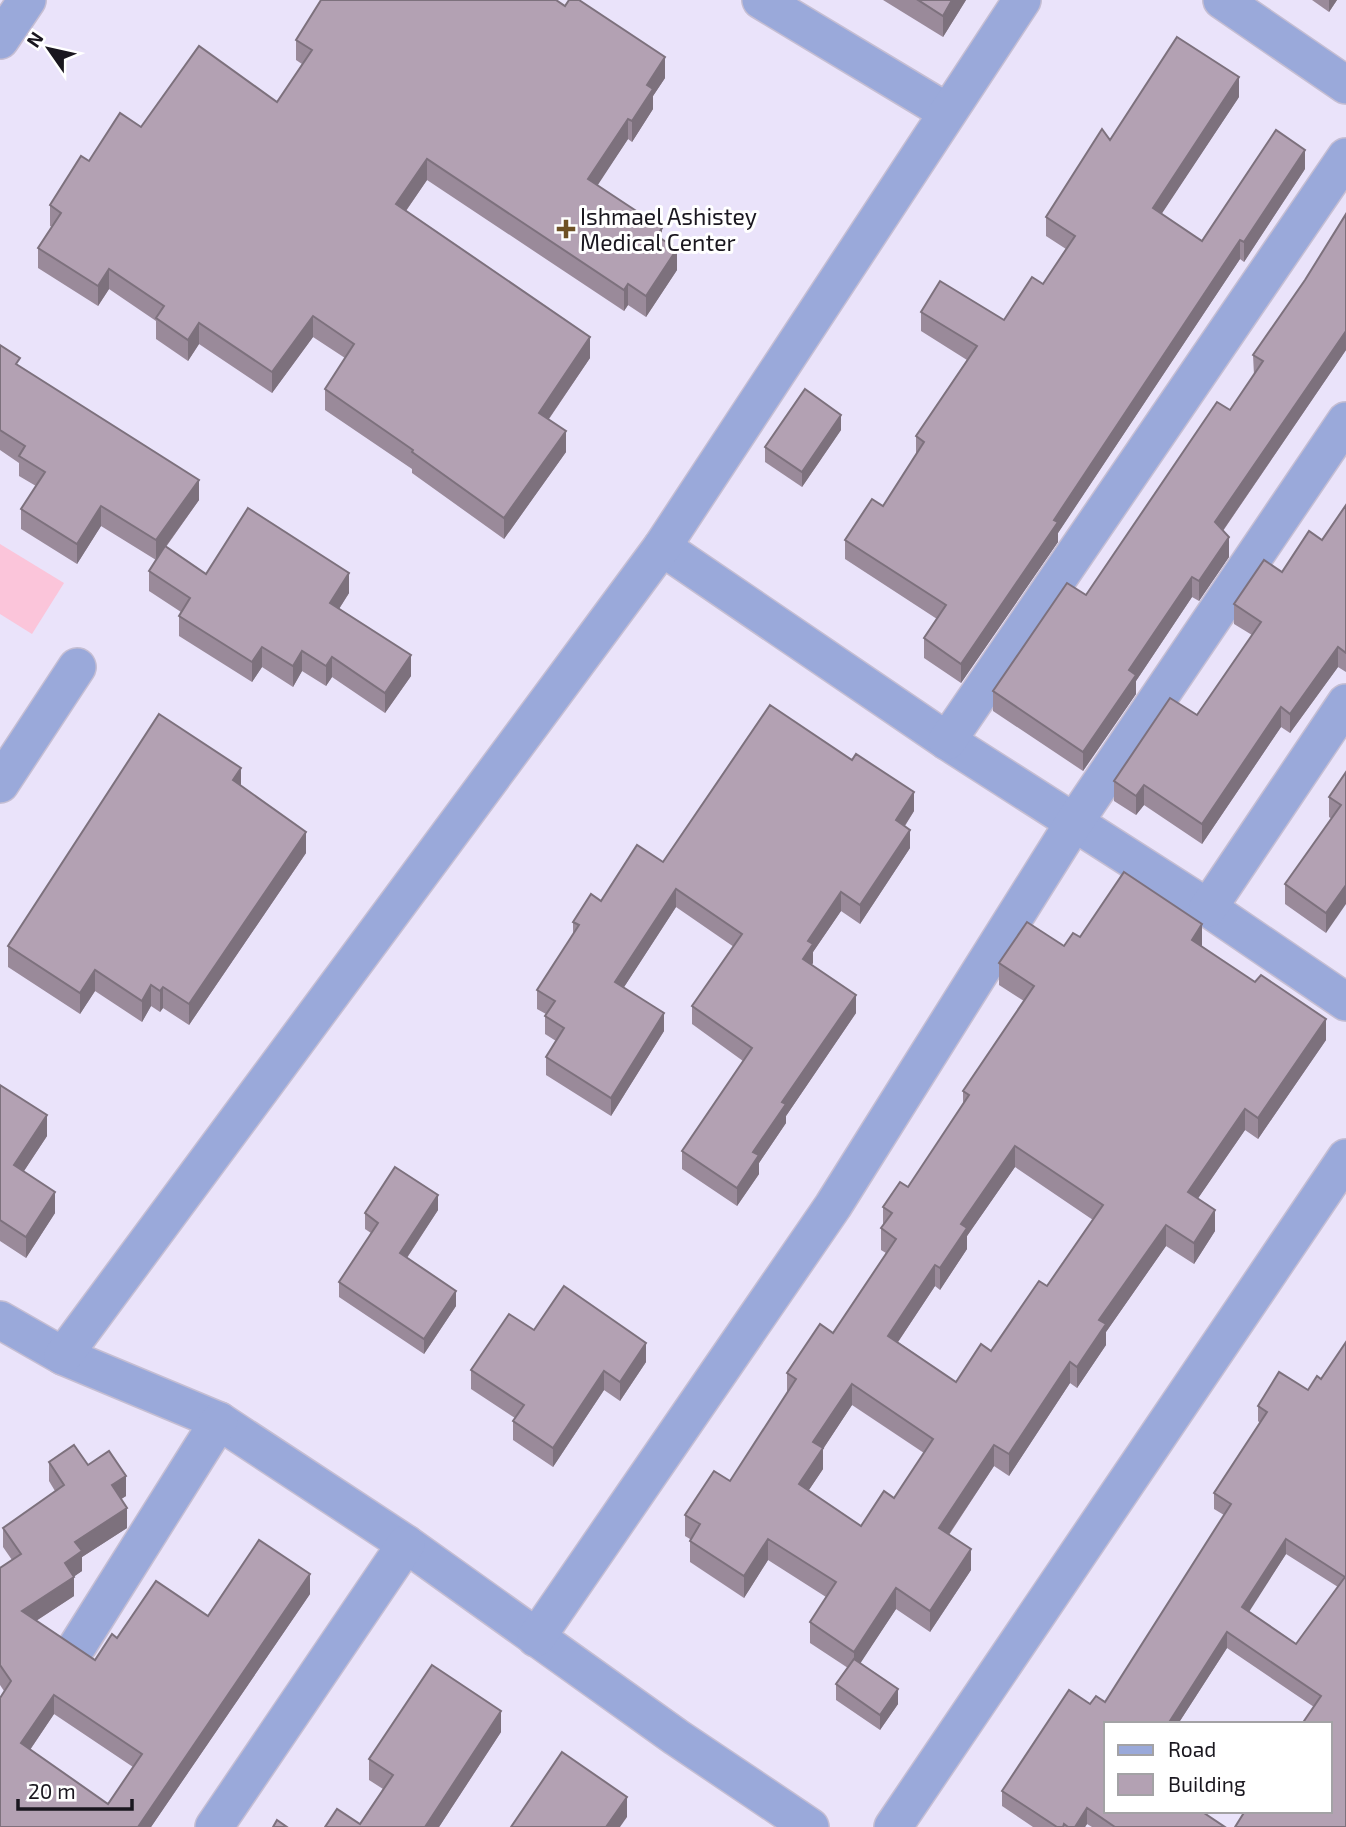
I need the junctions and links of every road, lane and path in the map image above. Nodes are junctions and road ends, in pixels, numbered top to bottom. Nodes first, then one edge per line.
1 (27, 0) edge
2 (761, 0) edge
3 (1022, 0) edge
4 (1222, 0) edge
5 (0, 40) edge
6 (1346, 85) edge
7 (947, 112) junction
8 (1346, 157) edge
9 (1346, 421) edge
10 (662, 547) junction
11 (77, 667) dead end
12 (1346, 703) edge
13 (947, 741) junction
14 (0, 784) edge
15 (1073, 824) junction
16 (1208, 908) junction
17 (1346, 1002) edge
18 (1346, 1158) edge
19 (0, 1320) edge
20 (63, 1356) junction
21 (219, 1421) junction
22 (406, 1544) junction
23 (536, 1638) junction
24 (78, 1645) edge
25 (793, 1823) edge
26 (214, 1827) edge
27 (893, 1827) edge

1 - 5 street
2 - 7 street
3 - 7 street
4 - 6 street
7 - 10 street
8 - 13 street
9 - 15 street
10 - 13 street
10 - 20 street
11 - 14 street
12 - 16 street
13 - 15 street
15 - 16 street
15 - 23 street
16 - 17 street
18 - 27 street
19 - 20 street
20 - 21 street
21 - 22 street
21 - 24 street
22 - 23 street
22 - 26 street
23 - 25 street

